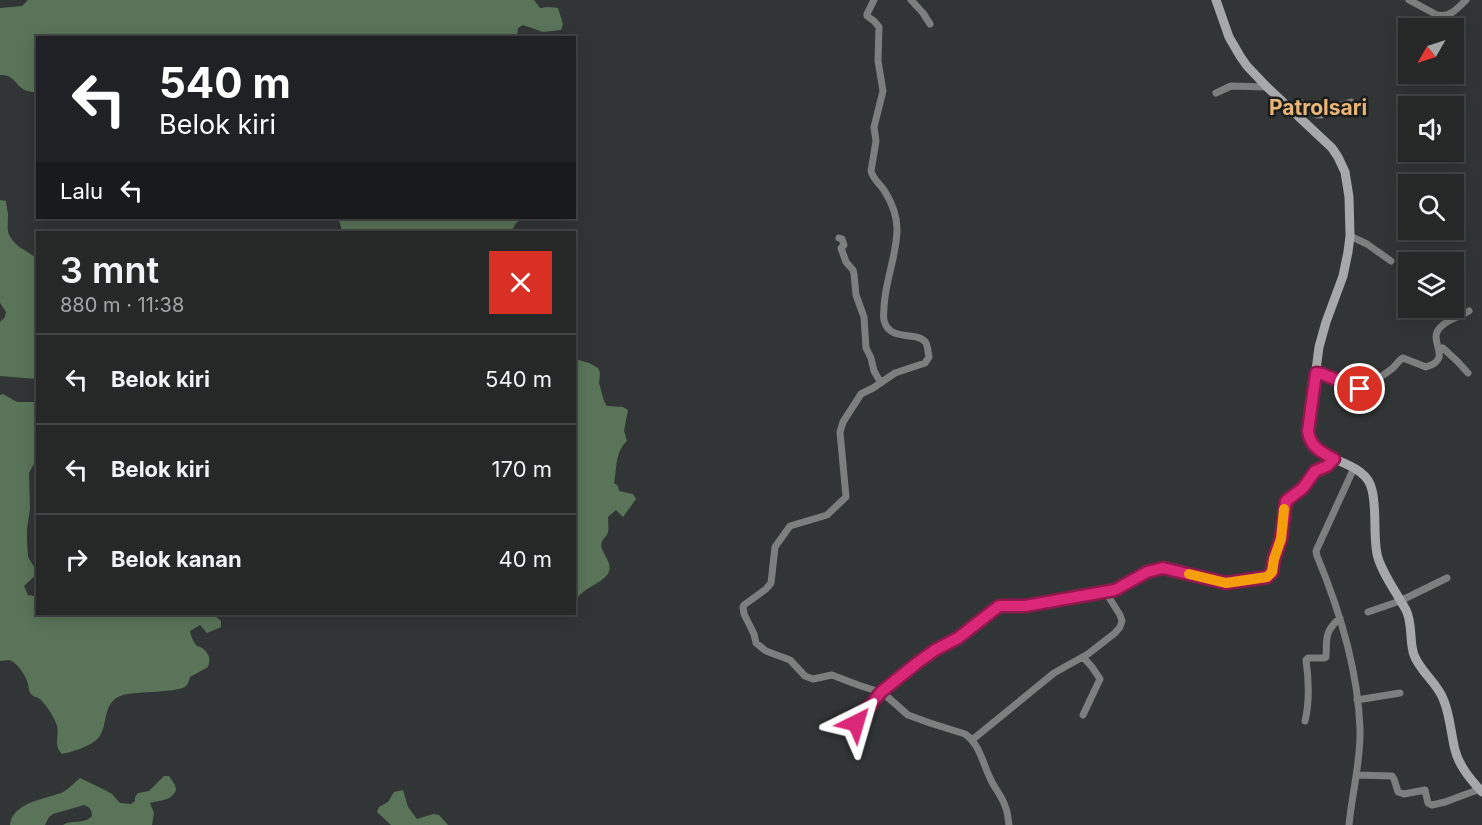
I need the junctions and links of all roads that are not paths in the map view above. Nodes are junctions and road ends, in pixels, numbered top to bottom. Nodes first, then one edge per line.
1 (874, 0) edge
2 (911, 0) edge
3 (1216, 0) edge
4 (1409, 0) edge
5 (1466, 0) edge
6 (930, 24) dead end
7 (1267, 87) junction
8 (1216, 93) dead end
9 (1351, 102) dead end
10 (1291, 109) junction
11 (1350, 236) junction
12 (839, 238) dead end
13 (1391, 261) dead end
14 (1469, 311) dead end
15 (1439, 348) junction
16 (1316, 373) junction
17 (1468, 373) dead end
18 (880, 383) junction
19 (1334, 459) junction
20 (1354, 468) junction
21 (1447, 578) dead end
22 (1105, 591) junction
23 (1400, 602) junction
24 (1368, 612) dead end
25 (1340, 618) junction
26 (1083, 657) junction
27 (881, 692) junction
28 (1400, 693) dead end
29 (1357, 700) junction
30 (1083, 715) dead end
31 (1305, 721) dead end
32 (858, 727) dead end
33 (972, 740) junction
34 (1357, 775) junction
35 (1481, 791) edge
36 (1008, 825) edge
37 (1349, 825) edge

1 - 18 street
2 - 6 street
3 - 7 street
4 - 5 street
7 - 8 street
7 - 10 street
9 - 10 street
10 - 11 street
11 - 13 street
11 - 16 street
12 - 18 street
14 - 15 street
15 - 16 street
15 - 17 street
16 - 19 street
18 - 27 street
19 - 20 street
19 - 22 street
20 - 23 street
20 - 25 street
21 - 23 street
22 - 26 street
22 - 27 street
23 - 24 street
23 - 35 street
25 - 29 street
25 - 31 street
26 - 30 street
26 - 33 street
27 - 32 street
27 - 33 street
28 - 29 street
29 - 34 street
33 - 36 street
34 - 35 street
34 - 37 street

